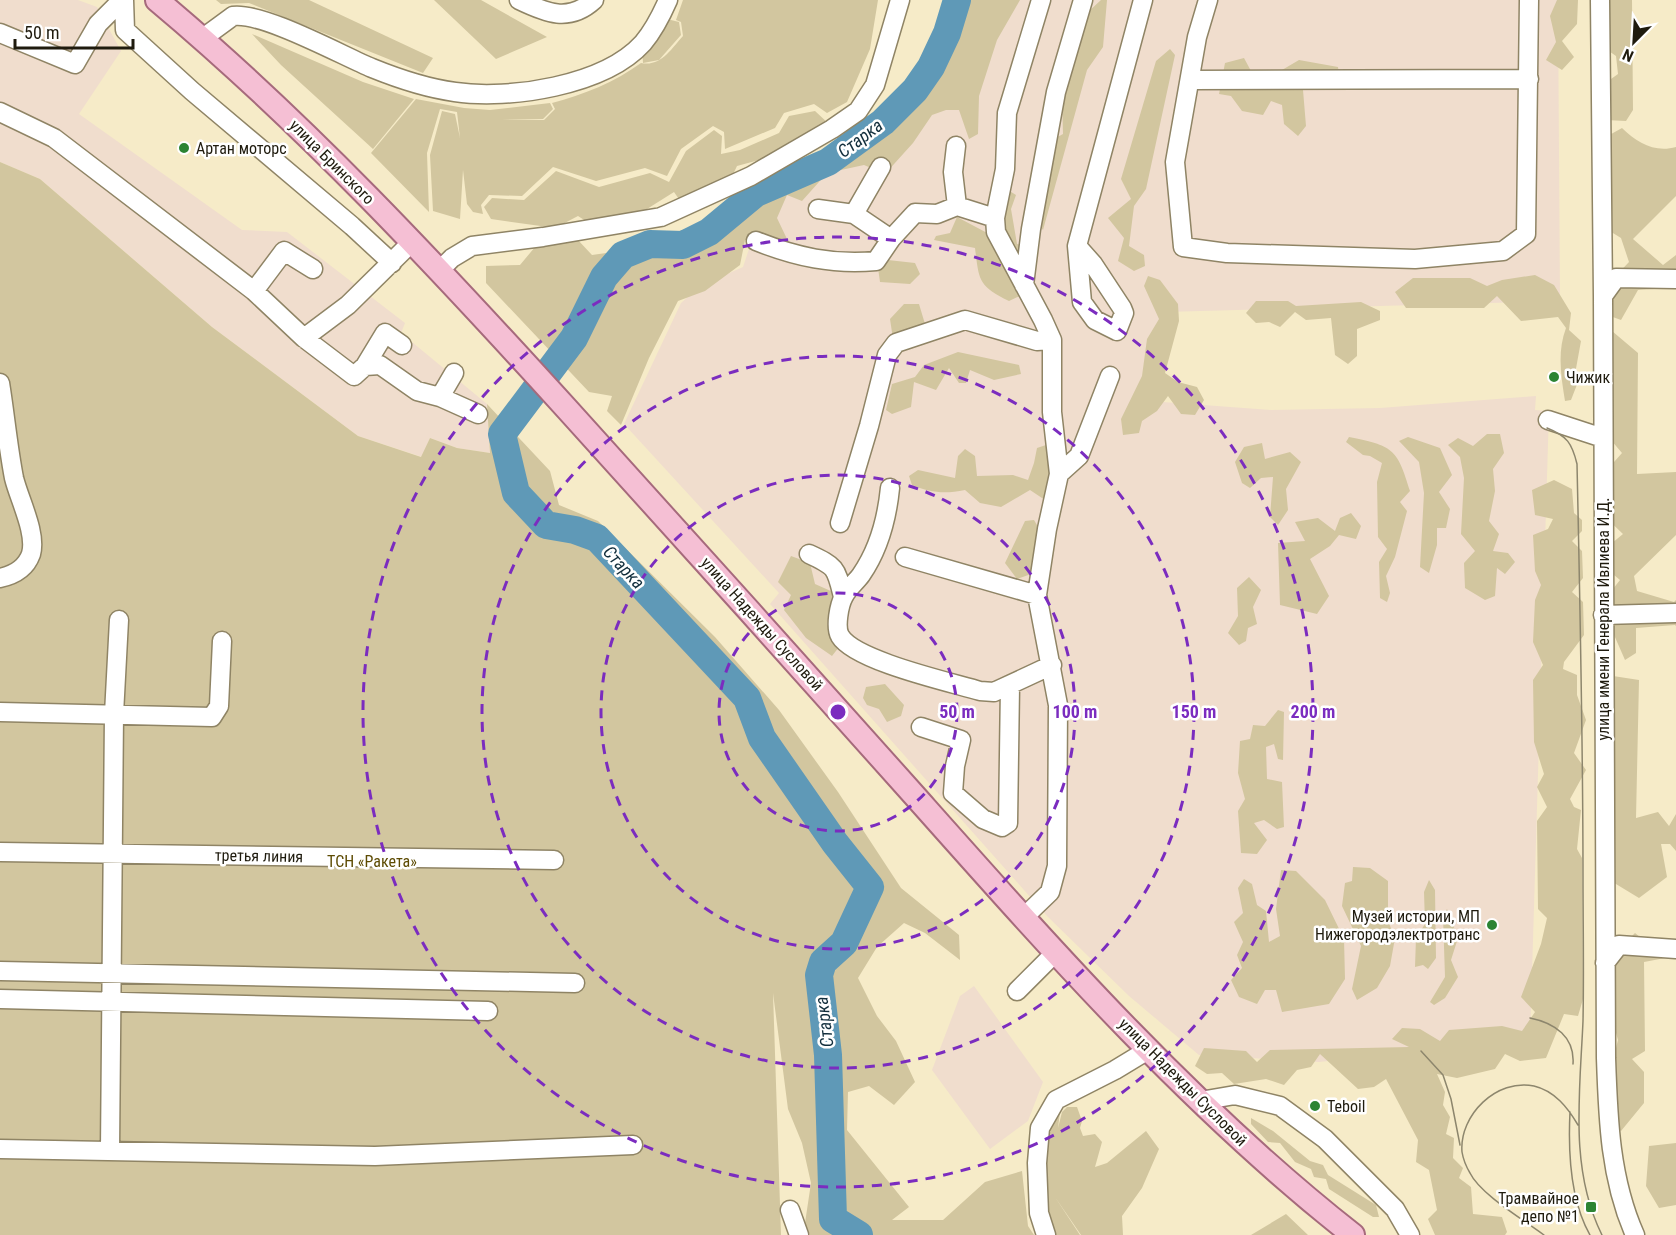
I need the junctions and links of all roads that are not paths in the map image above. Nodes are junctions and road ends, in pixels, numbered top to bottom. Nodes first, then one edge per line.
1 (123, 0) edge
2 (157, 0) edge
3 (519, 0) edge
4 (594, 0) edge
5 (668, 0) edge
6 (900, 0) edge
7 (1041, 0) edge
8 (1083, 0) edge
9 (1143, 0) edge
10 (1208, 0) edge
11 (1529, 0) edge
12 (1600, 0) edge
13 (0, 33) edge
14 (203, 38) junction
15 (1529, 79) junction
16 (1190, 80) junction
17 (0, 112) edge
18 (956, 146) dead end
19 (881, 167) dead end
20 (957, 206) junction
21 (818, 209) dead end
22 (854, 214) junction
23 (995, 218) junction
24 (891, 239) junction
25 (756, 241) dead end
26 (412, 242) junction
27 (1077, 246) dead end
28 (392, 263) junction
29 (314, 269) dead end
30 (439, 271) junction
31 (1676, 279) edge
32 (1024, 285) junction
33 (254, 291) junction
34 (1603, 296) junction
35 (498, 333) joint
36 (304, 338) junction
37 (1052, 340) junction
38 (402, 345) dead end
39 (365, 366) junction
40 (454, 373) dead end
41 (1110, 376) dead end
42 (0, 382) edge
43 (440, 397) junction
44 (478, 414) dead end
45 (1548, 420) dead end
46 (1603, 438) junction
47 (1059, 474) junction
48 (890, 488) dead end
49 (840, 523) dead end
50 (809, 554) dead end
51 (905, 557) dead end
52 (0, 578) edge
53 (1037, 595) junction
54 (843, 597) junction
55 (1676, 613) edge
56 (1603, 615) junction
57 (119, 620) dead end
58 (222, 641) dead end
59 (1052, 665) junction
60 (1010, 686) junction
61 (0, 712) edge
62 (114, 714) junction
63 (921, 727) dead end
64 (0, 852) edge
65 (112, 853) junction
66 (554, 860) dead end
67 (1024, 917) junction
68 (1676, 949) edge
69 (1056, 952) junction
70 (1605, 963) junction
71 (0, 970) edge
72 (111, 972) junction
73 (575, 983) dead end
74 (1017, 991) dead end
75 (0, 999) edge
76 (111, 1002) junction
77 (488, 1011) dead end
78 (1148, 1050) junction
79 (1200, 1101) junction
80 (633, 1145) dead end
81 (0, 1149) edge
82 (110, 1150) junction
83 (790, 1210) dead end
84 (799, 1235) edge
85 (1046, 1235) edge
86 (1353, 1235) edge
87 (1410, 1235) edge
88 (1635, 1235) edge

1 - 13 street
1 - 28 street
2 - 14 main road, улица Бринского
3 - 4 street
5 - 14 street
6 - 30 street
7 - 23 street
8 - 32 street
9 - 27 street
10 - 16 street
11 - 15 street
12 - 34 street, улица имени Генерала Ивлиева И.Д.
14 - 26 main road, улица Бринского
15 - 16 street
15 - 16 street
17 - 33 street
18 - 20 street
19 - 22 street
20 - 23 street
20 - 24 street
21 - 22 street
22 - 24 street
23 - 32 street
24 - 25 street
26 - 28 street
26 - 30 main road, улица Бринского
28 - 36 street
29 - 33 street
30 - 35 main road, улица Бринского
31 - 34 street
32 - 37 street
33 - 36 street
34 - 46 street, улица имени Генерала Ивлиева И.Д.
35 - 67 main road, улица Надежды Сусловой
36 - 39 street
37 - 47 street
37 - 49 street
38 - 39 street
39 - 43 street
40 - 43 street
41 - 47 street
42 - 52 street
43 - 44 street
45 - 46 street
46 - 56 street, улица имени Генерала Ивлиева И.Д.
47 - 53 street
48 - 54 street
50 - 54 street
51 - 53 street
53 - 59 street
54 - 60 street
55 - 56 street
56 - 70 street, улица имени Генерала Ивлиева И.Д.
57 - 62 street
58 - 62 street
59 - 60 street
59 - 67 street
60 - 63 street
61 - 62 street
62 - 65 street
64 - 65 street, третья линия
65 - 66 street, третья линия
65 - 72 street
67 - 69 main road, улица Надежды Сусловой
68 - 70 street
69 - 74 street
69 - 78 main road, улица Надежды Сусловой
70 - 88 street, улица имени Генерала Ивлиева И.Д.
71 - 72 street
72 - 73 street
72 - 76 street
75 - 76 street
76 - 77 street
76 - 82 street
78 - 79 main road, улица Надежды Сусловой
78 - 85 street
79 - 86 main road, улица Надежды Сусловой
79 - 87 street
80 - 82 street
81 - 82 street
83 - 84 street

